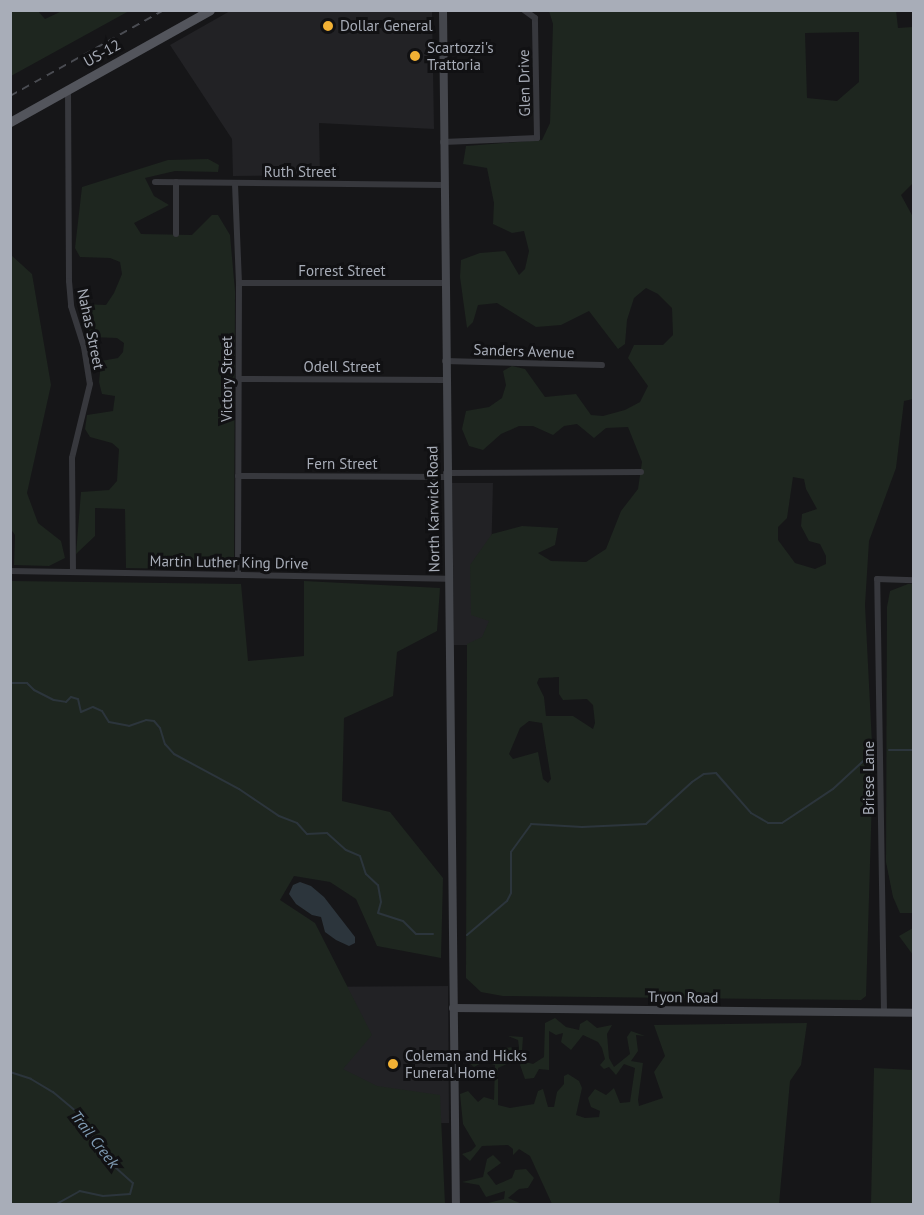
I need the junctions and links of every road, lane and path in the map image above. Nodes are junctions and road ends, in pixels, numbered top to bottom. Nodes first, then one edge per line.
1 (210, 10) edge
2 (442, 10) edge
3 (524, 10) edge
4 (68, 89) junction
5 (10, 122) edge
6 (443, 142) junction
7 (155, 182) dead end
8 (176, 182) junction
9 (235, 184) junction
10 (444, 185) junction
11 (176, 234) dead end
12 (239, 283) junction
13 (444, 283) junction
14 (445, 361) junction
15 (602, 365) dead end
16 (239, 379) junction
17 (445, 380) junction
18 (641, 472) dead end
19 (446, 475) junction
20 (238, 476) junction
21 (10, 571) edge
22 (73, 571) junction
23 (238, 573) junction
24 (447, 579) junction
25 (914, 579) edge
26 (453, 1008) junction
27 (884, 1012) junction
28 (914, 1012) edge
29 (456, 1204) edge

1 - 4 main road, US-12
2 - 6 street, North Karwick Road
3 - 6 street, Glen Drive
4 - 5 main road, US-12
4 - 22 street, Nahas Street
6 - 10 street, North Karwick Road
7 - 8 street, Ruth Street
8 - 9 street, Ruth Street
8 - 11 street
9 - 10 street, Ruth Street
9 - 12 street, Victory Street
10 - 13 street, North Karwick Road
12 - 13 street, Forrest Street
12 - 16 street, Victory Street
13 - 14 street, North Karwick Road
14 - 15 street, Sanders Avenue
14 - 17 street, North Karwick Road
16 - 17 street, Odell Street
16 - 20 street, Victory Street
17 - 19 street, North Karwick Road
18 - 19 street, Fern Street
19 - 20 street, Fern Street
19 - 24 street, North Karwick Road
20 - 23 street, Victory Street
21 - 22 street, Martin Luther King Drive
22 - 23 street, Martin Luther King Drive
23 - 24 street, Martin Luther King Drive
24 - 26 street, North Karwick Road
25 - 27 street, Briese Lane
26 - 27 street, Tryon Road
26 - 29 street, North Karwick Road
27 - 28 street, Tryon Road

